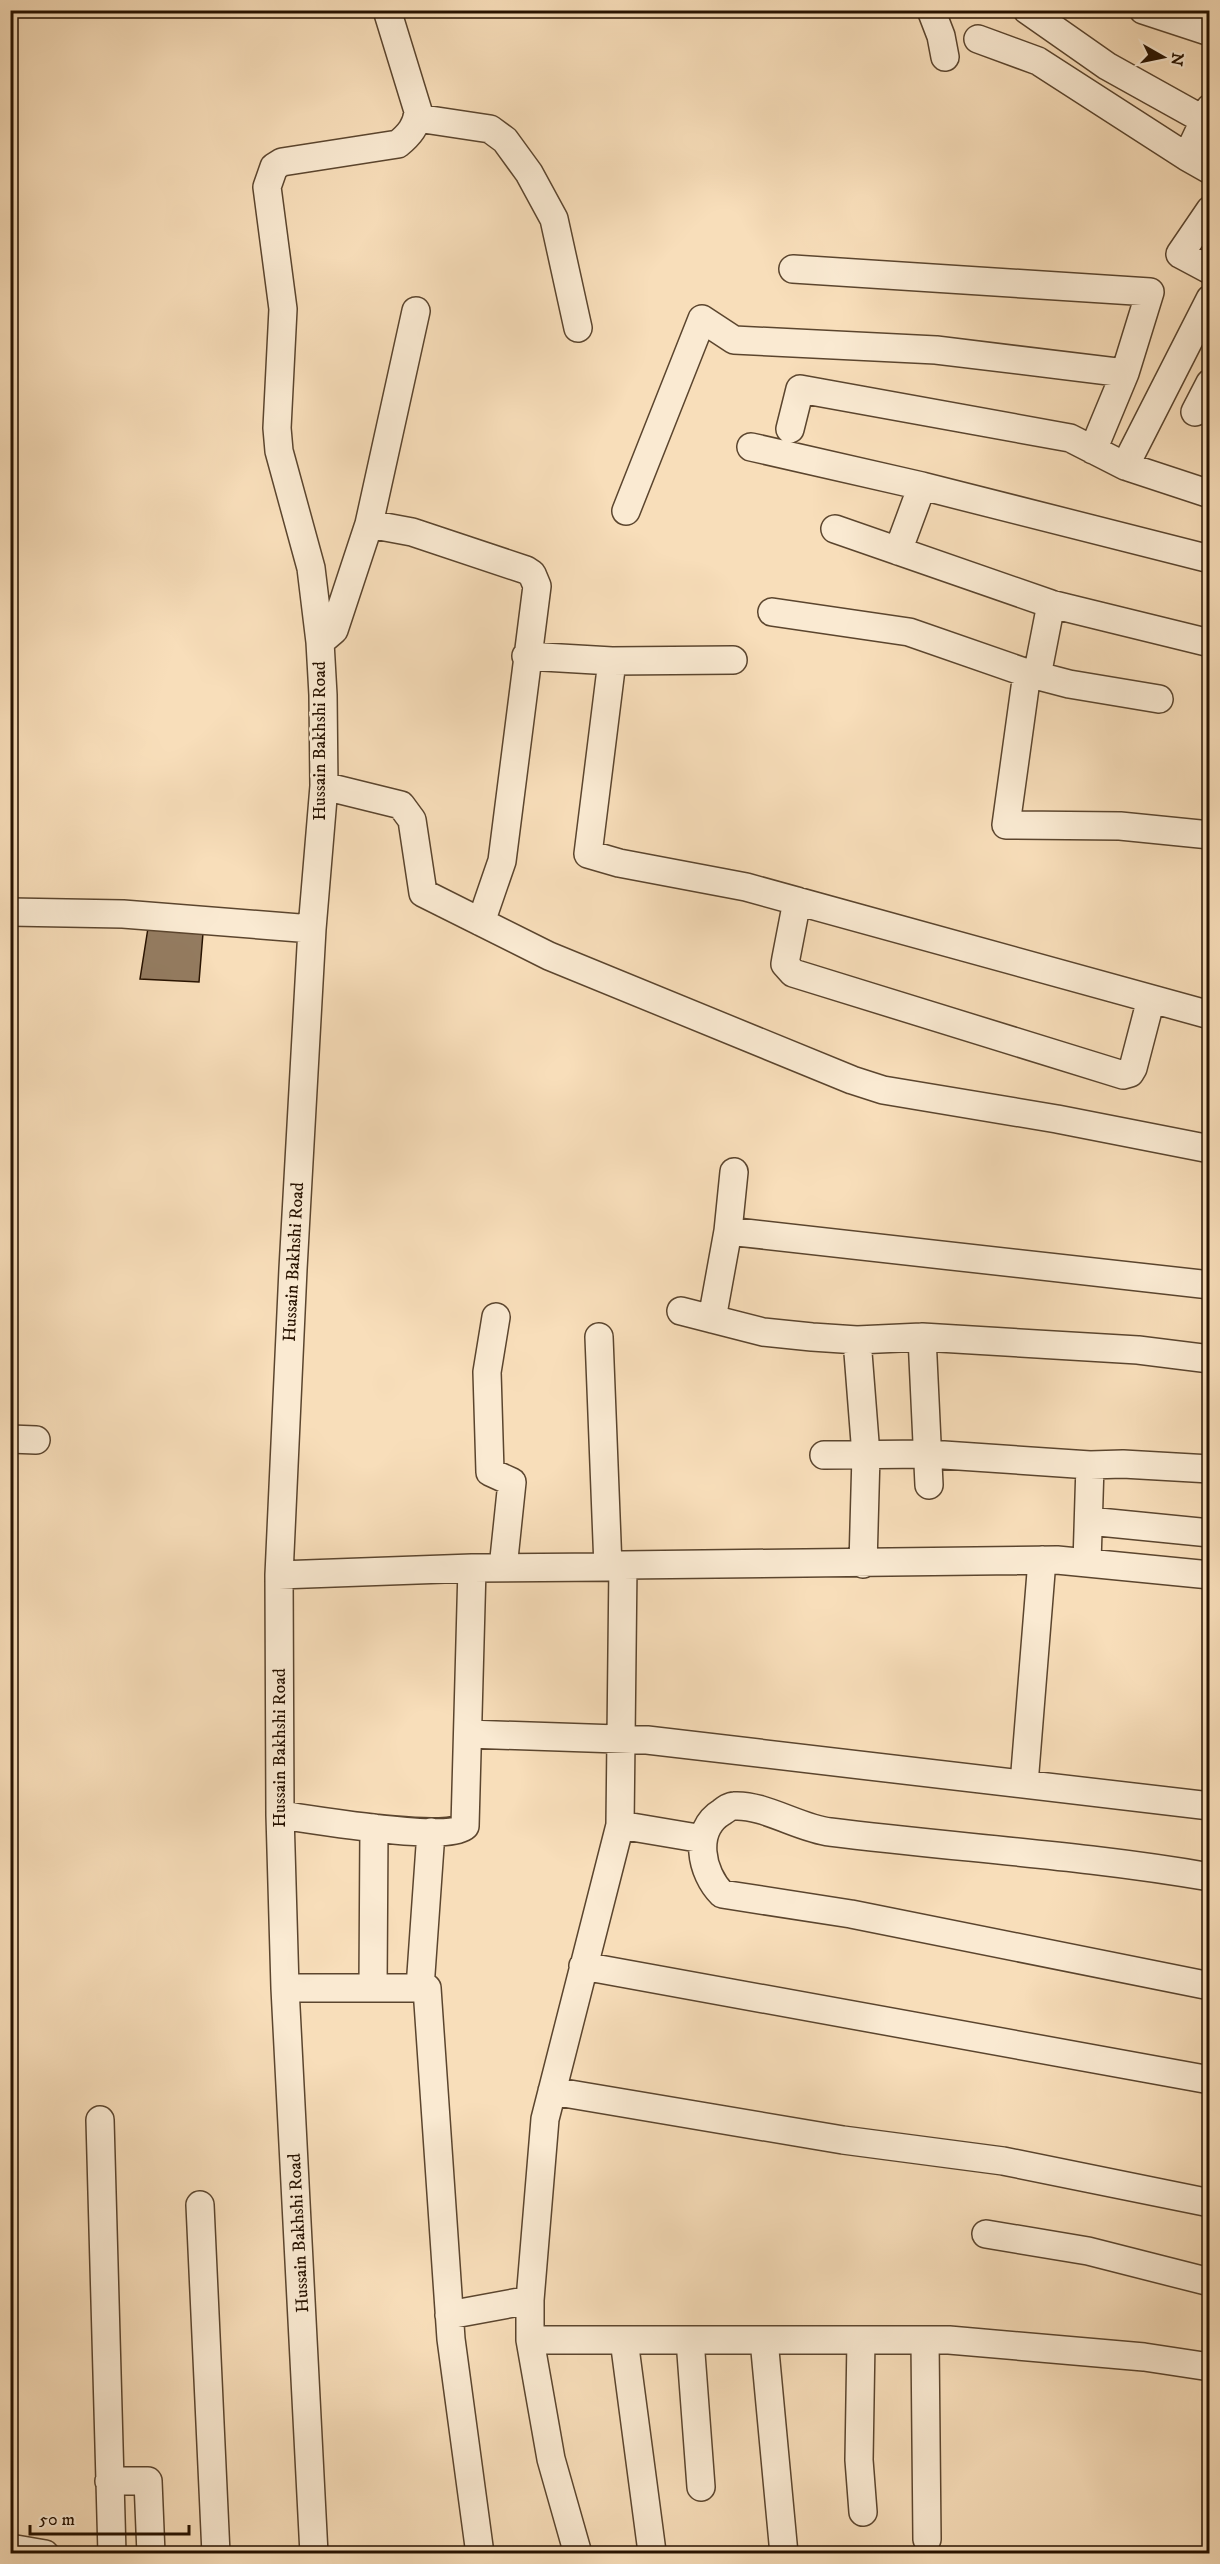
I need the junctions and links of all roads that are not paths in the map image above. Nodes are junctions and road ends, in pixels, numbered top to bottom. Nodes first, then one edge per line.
1 (387, 10) edge
2 (931, 10) edge
3 (1028, 10) edge
4 (1160, 13) edge
5 (1209, 32) edge
6 (978, 39) dead end
7 (945, 57) dead end
8 (1207, 114) edge
9 (417, 118) junction
10 (1198, 164) edge
11 (1209, 210) edge
12 (793, 268) dead end
13 (1209, 270) edge
14 (1209, 299) edge
15 (417, 311) dead end
16 (578, 328) dead end
17 (1125, 373) junction
18 (1209, 383) edge
19 (1195, 412) dead end
20 (790, 429) dead end
21 (751, 447) dead end
22 (1093, 450) junction
23 (1125, 466) junction
24 (922, 486) junction
25 (1209, 494) edge
26 (626, 511) dead end
27 (369, 524) junction
28 (835, 529) dead end
29 (898, 551) junction
30 (1209, 559) edge
31 (1051, 604) junction
32 (772, 612) dead end
33 (320, 642) junction
34 (1209, 643) edge
35 (526, 656) junction
36 (733, 660) dead end
37 (612, 661) junction
38 (1032, 674) junction
39 (1159, 699) dead end
40 (324, 786) junction
41 (1209, 835) edge
42 (797, 901) junction
43 (10, 912) edge
44 (481, 922) junction
45 (312, 929) junction
46 (1151, 999) junction
47 (1209, 1015) edge
48 (1209, 1149) edge
49 (734, 1172) dead end
50 (728, 1231) junction
51 (1209, 1285) edge
52 (681, 1311) dead end
53 (496, 1317) dead end
54 (712, 1319) junction
55 (599, 1336) dead end
56 (922, 1337) junction
57 (857, 1340) junction
58 (1209, 1359) edge
59 (929, 1454) junction
60 (824, 1455) dead end
61 (866, 1455) junction
62 (1090, 1466) junction
63 (1209, 1469) edge
64 (929, 1485) dead end
65 (1089, 1521) junction
66 (1209, 1533) edge
67 (1042, 1560) junction
68 (1087, 1563) junction
69 (863, 1564) junction
70 (616, 1566) junction
71 (472, 1568) junction
72 (503, 1568) junction
73 (279, 1575) junction
74 (1209, 1575) edge
75 (468, 1734) junction
76 (622, 1738) junction
77 (1024, 1784) junction
78 (1209, 1806) edge
79 (280, 1815) junction
80 (620, 1825) junction
81 (374, 1828) junction
82 (431, 1832) junction
83 (703, 1839) junction
84 (1209, 1877) edge
85 (583, 1966) junction
86 (1209, 1986) edge
87 (373, 1987) junction
88 (285, 1988) junction
89 (420, 1988) junction
90 (1209, 2080) edge
91 (552, 2091) junction
92 (100, 2120) dead end
93 (1209, 2203) edge
94 (200, 2205) dead end
95 (986, 2234) dead end
96 (1209, 2282) edge
97 (530, 2300) junction
98 (450, 2315) junction
99 (530, 2340) junction
100 (624, 2340) junction
101 (690, 2340) junction
102 (764, 2340) junction
103 (861, 2340) junction
104 (925, 2340) junction
105 (1209, 2367) edge
106 (109, 2481) junction
107 (701, 2487) dead end
108 (863, 2512) dead end
109 (927, 2539) dead end
110 (10, 2548) edge
111 (45, 2553) edge
112 (112, 2553) edge
113 (151, 2553) edge
114 (216, 2553) edge
115 (315, 2553) edge
116 (480, 2553) edge
117 (578, 2553) edge
118 (652, 2553) edge
119 (784, 2553) edge

1 - 9 street
2 - 7 street
3 - 8 street
4 - 5 street
6 - 10 street
8 - 10 street
9 - 16 street
9 - 33 street, Hussain Bakhshi Road
11 - 13 street
12 - 17 street
14 - 23 street
15 - 27 street
17 - 22 street
17 - 26 street
18 - 19 street
20 - 22 street
21 - 24 street
22 - 23 street
23 - 25 street
24 - 29 street
24 - 30 street
27 - 33 street
27 - 35 street
28 - 29 street
29 - 31 street
31 - 34 street
31 - 38 street
32 - 38 street
33 - 40 street, Hussain Bakhshi Road
35 - 37 street
35 - 44 street
36 - 37 street
37 - 42 street
38 - 39 street
38 - 41 street
40 - 44 street
40 - 45 street, Hussain Bakhshi Road
42 - 46 street
42 - 46 street
43 - 45 street
44 - 48 street
45 - 73 street, Hussain Bakhshi Road
46 - 47 street
49 - 50 street
50 - 51 street
50 - 54 street
52 - 54 street
53 - 72 street
54 - 57 street
55 - 70 street
56 - 57 street
56 - 58 street
56 - 59 street
57 - 61 street
59 - 61 street
59 - 62 street
59 - 64 street
60 - 61 street
61 - 69 street
62 - 63 street
62 - 65 street
65 - 66 street
65 - 68 street
67 - 68 street
67 - 69 street
67 - 77 street
68 - 74 street
69 - 70 street
70 - 72 street
70 - 76 street
71 - 72 street
71 - 73 street
71 - 75 street
73 - 79 street, Hussain Bakhshi Road
75 - 76 street
75 - 82 street
76 - 77 street
76 - 80 street
77 - 78 street
79 - 81 street
79 - 88 street, Hussain Bakhshi Road
80 - 83 street
80 - 85 street
81 - 82 street
81 - 87 street
82 - 89 street
83 - 84 street
83 - 86 street
85 - 90 street
85 - 91 street
87 - 88 street
87 - 89 street
88 - 115 street, Hussain Bakhshi Road
89 - 98 street
91 - 93 street
91 - 97 street
92 - 106 street
94 - 114 street
95 - 96 street
97 - 98 street
97 - 99 street
98 - 116 street
99 - 100 street
99 - 117 street
100 - 101 street
100 - 118 street
101 - 102 street
101 - 107 street
102 - 103 street
102 - 119 street
103 - 104 street
103 - 108 street
104 - 105 street
104 - 109 street
106 - 112 street
106 - 113 street
110 - 111 street

